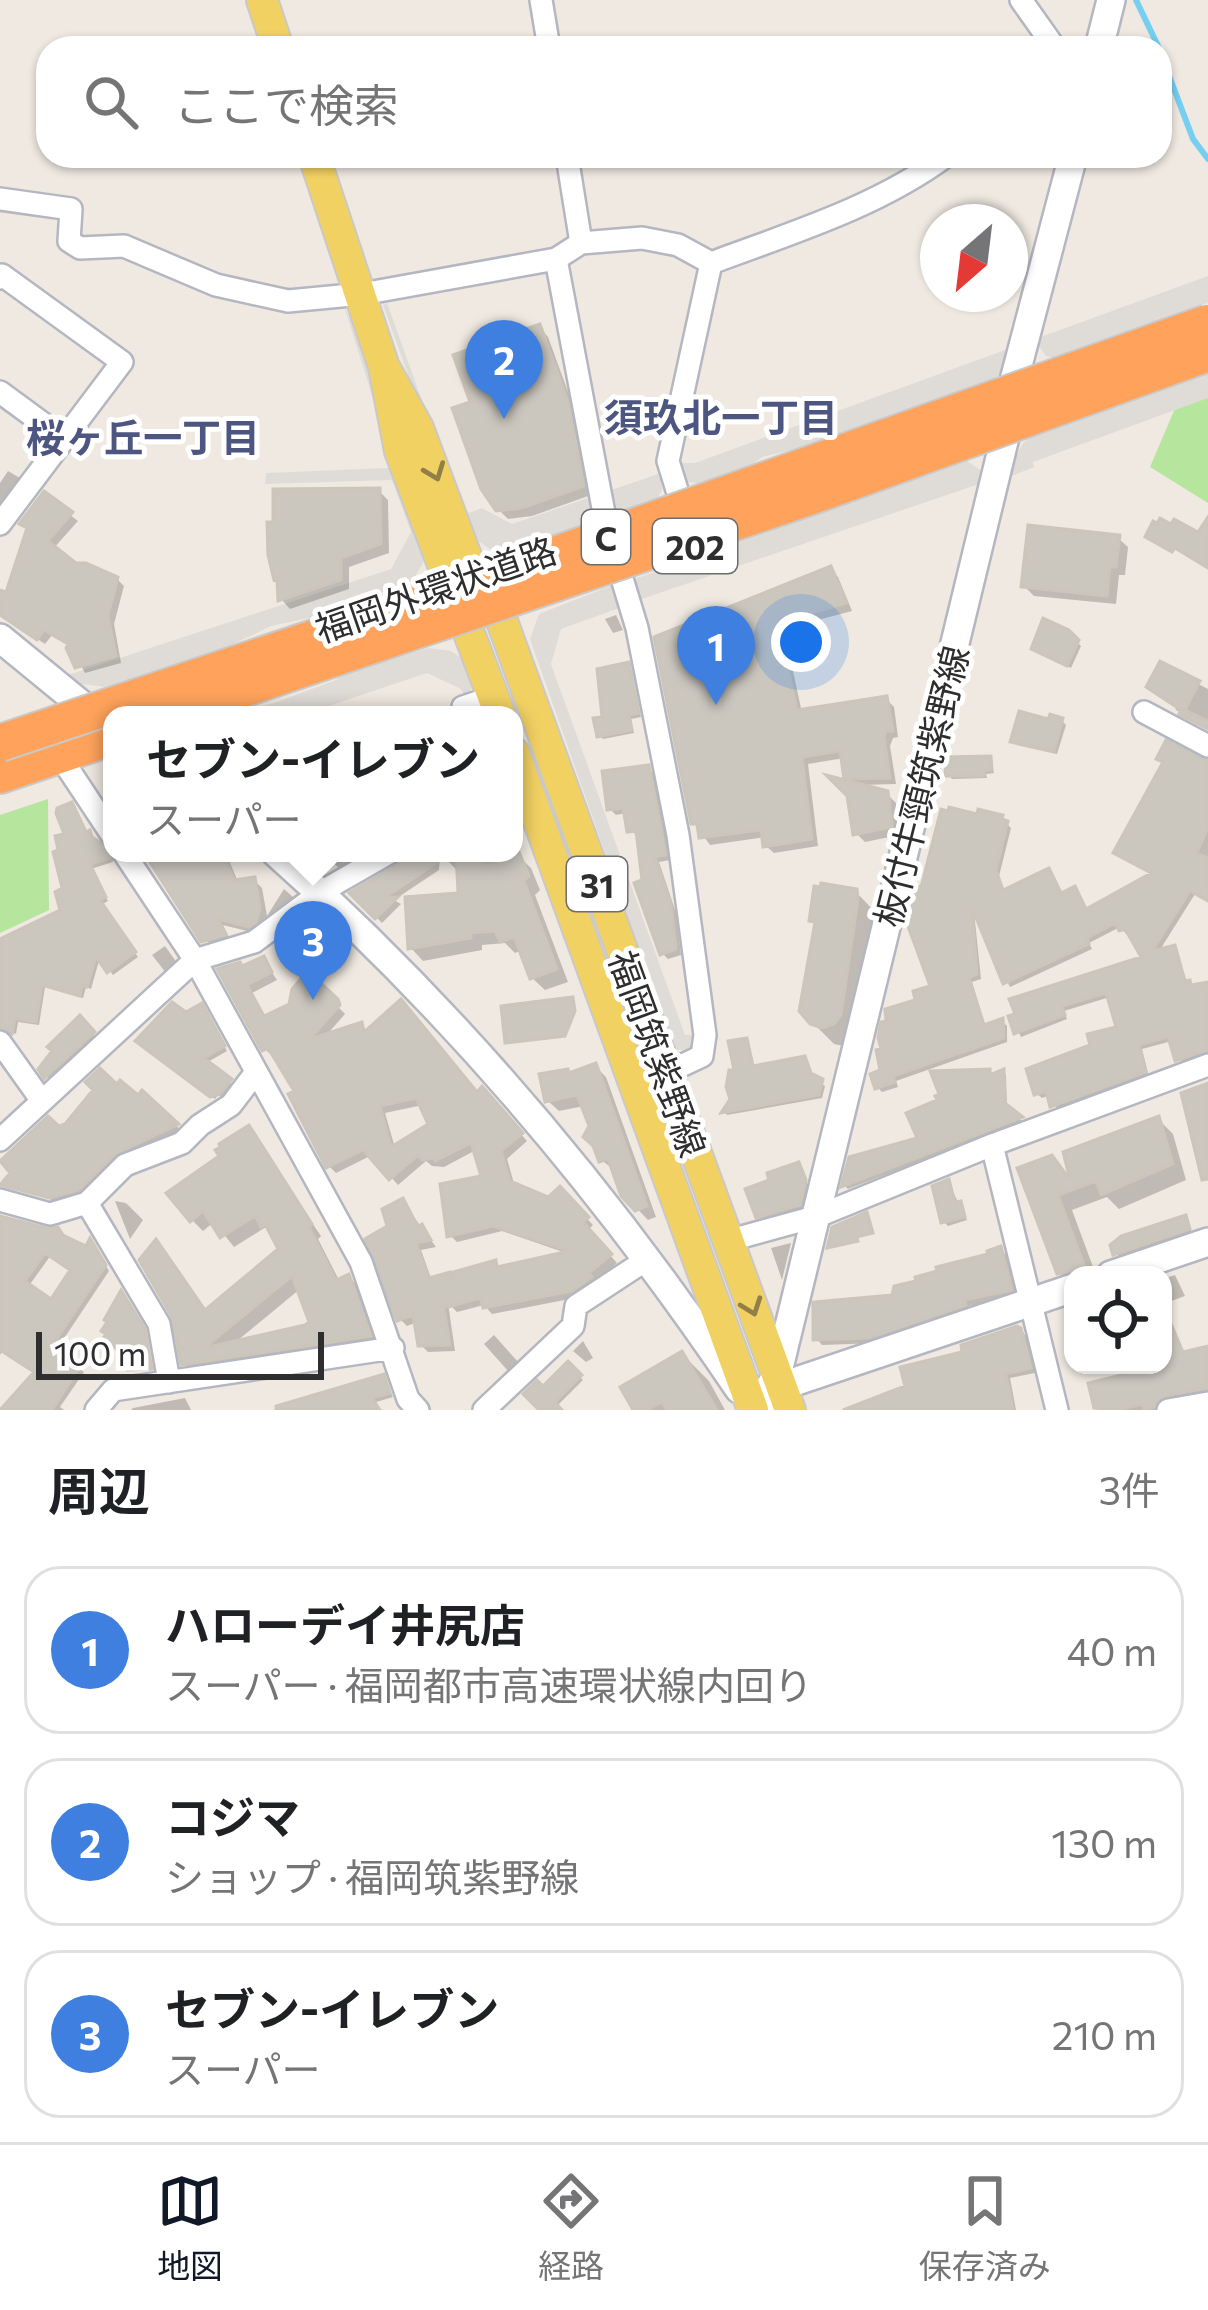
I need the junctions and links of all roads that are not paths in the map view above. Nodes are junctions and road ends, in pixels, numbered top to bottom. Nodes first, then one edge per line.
1 (262, 0) edge
2 (541, 0) edge
3 (1021, 0) edge
4 (1111, 0) edge
5 (274, 36) edge
6 (547, 36) edge
7 (1046, 36) edge
8 (1102, 36) edge
9 (318, 168) edge
10 (569, 168) edge
11 (930, 168) edge
12 (1069, 168) edge
13 (0, 200) edge
14 (581, 242) junction
15 (556, 259) junction
16 (711, 263) junction
17 (1, 276) edge
18 (362, 294) junction
19 (1208, 320) edge
20 (1208, 355) edge
21 (1012, 388) junction
22 (0, 392) edge
23 (1006, 433) junction
24 (64, 440) junction
25 (681, 503) junction
26 (3, 514) edge
27 (607, 529) junction
28 (618, 572) junction
29 (460, 579) junction
30 (482, 616) junction
31 (0, 638) edge
32 (116, 706) edge
33 (193, 706) edge
34 (204, 706) edge
35 (496, 706) edge
36 (518, 706) edge
37 (1144, 712) dead end
38 (97, 713) edge
39 (523, 718) edge
40 (103, 738) edge
41 (103, 738) edge
42 (0, 739) edge
43 (1208, 746) edge
44 (59, 755) junction
45 (0, 773) edge
46 (523, 778) edge
47 (103, 821) edge
48 (130, 862) edge
49 (286, 862) edge
50 (373, 862) edge
51 (320, 892) junction
52 (195, 960) junction
53 (0, 1042) edge
54 (1208, 1065) edge
55 (256, 1072) junction
56 (666, 1072) junction
57 (42, 1102) junction
58 (0, 1140) edge
59 (992, 1145) junction
60 (0, 1200) edge
61 (87, 1203) junction
62 (818, 1216) junction
63 (727, 1241) junction
64 (1208, 1242) edge
65 (646, 1260) junction
66 (1137, 1266) edge
67 (1064, 1291) edge
68 (1030, 1303) junction
69 (394, 1348) junction
70 (170, 1382) junction
71 (783, 1390) edge
72 (1208, 1403) edge
73 (96, 1410) edge
74 (418, 1410) edge
75 (484, 1410) edge
76 (754, 1410) edge
77 (1057, 1410) edge
78 (1168, 1410) edge

1 - 5 main road
2 - 6 street
3 - 7 street
4 - 8 main road
9 - 18 main road, 福岡筑紫野線 / 31
10 - 14 street
11 - 16 street
12 - 21 main road, 板付牛頸筑紫野線
13 - 18 street
14 - 15 street
14 - 16 street
15 - 18 street
15 - 27 street
16 - 25 street
17 - 24 street
18 - 29 main road, 福岡筑紫野線 / 31
19 - 21 highway, 福岡外環状道路 / 202
19 - 42 highway, C, bridge
20 - 23 highway, 福岡外環状道路 / 202
20 - 33 highway, C, bridge
21 - 23 main road, 板付牛頸筑紫野線
21 - 25 highway, 福岡外環状道路 / 202
22 - 24 street
23 - 28 highway, 福岡外環状道路 / 202
23 - 62 main road, 板付牛頸筑紫野線
24 - 26 street
25 - 27 highway, 福岡外環状道路 / 202
27 - 28 street
27 - 29 highway, 福岡外環状道路 / 202
28 - 30 highway, 福岡外環状道路 / 202
28 - 56 street
29 - 30 main road, 福岡筑紫野線 / 31
29 - 32 highway, 福岡外環状道路 / 202
30 - 34 highway, 福岡外環状道路 / 202
30 - 35 main road, 福岡筑紫野線 / 31
30 - 36 main road, 福岡筑紫野線 / 31
31 - 38 main road
37 - 43 street
38 - 42 highway, 福岡外環状道路 / 202
39 - 56 main road, 福岡筑紫野線 / 31
40 - 44 highway
41 - 45 highway
44 - 45 highway
44 - 47 street
46 - 76 main road, 福岡筑紫野線 / 31
48 - 52 street
49 - 51 main road
50 - 51 street
51 - 52 street
51 - 65 main road
52 - 55 street
52 - 57 street
53 - 57 street
54 - 59 street
55 - 61 street
55 - 69 street
56 - 63 main road, 福岡筑紫野線 / 31
57 - 58 street
59 - 62 street
59 - 68 street
60 - 61 street
61 - 70 street
62 - 63 street
62 - 71 main road, 板付牛頸筑紫野線
63 -> 71 main road, 福岡筑紫野線 / 31
64 - 66 main road
65 - 75 street
65 - 76 main road
67 - 68 main road
68 - 71 main road
68 - 77 street
69 - 70 street
69 - 74 street
70 - 73 street
71 - 76 main road, 板付牛頸筑紫野線
72 - 78 street

